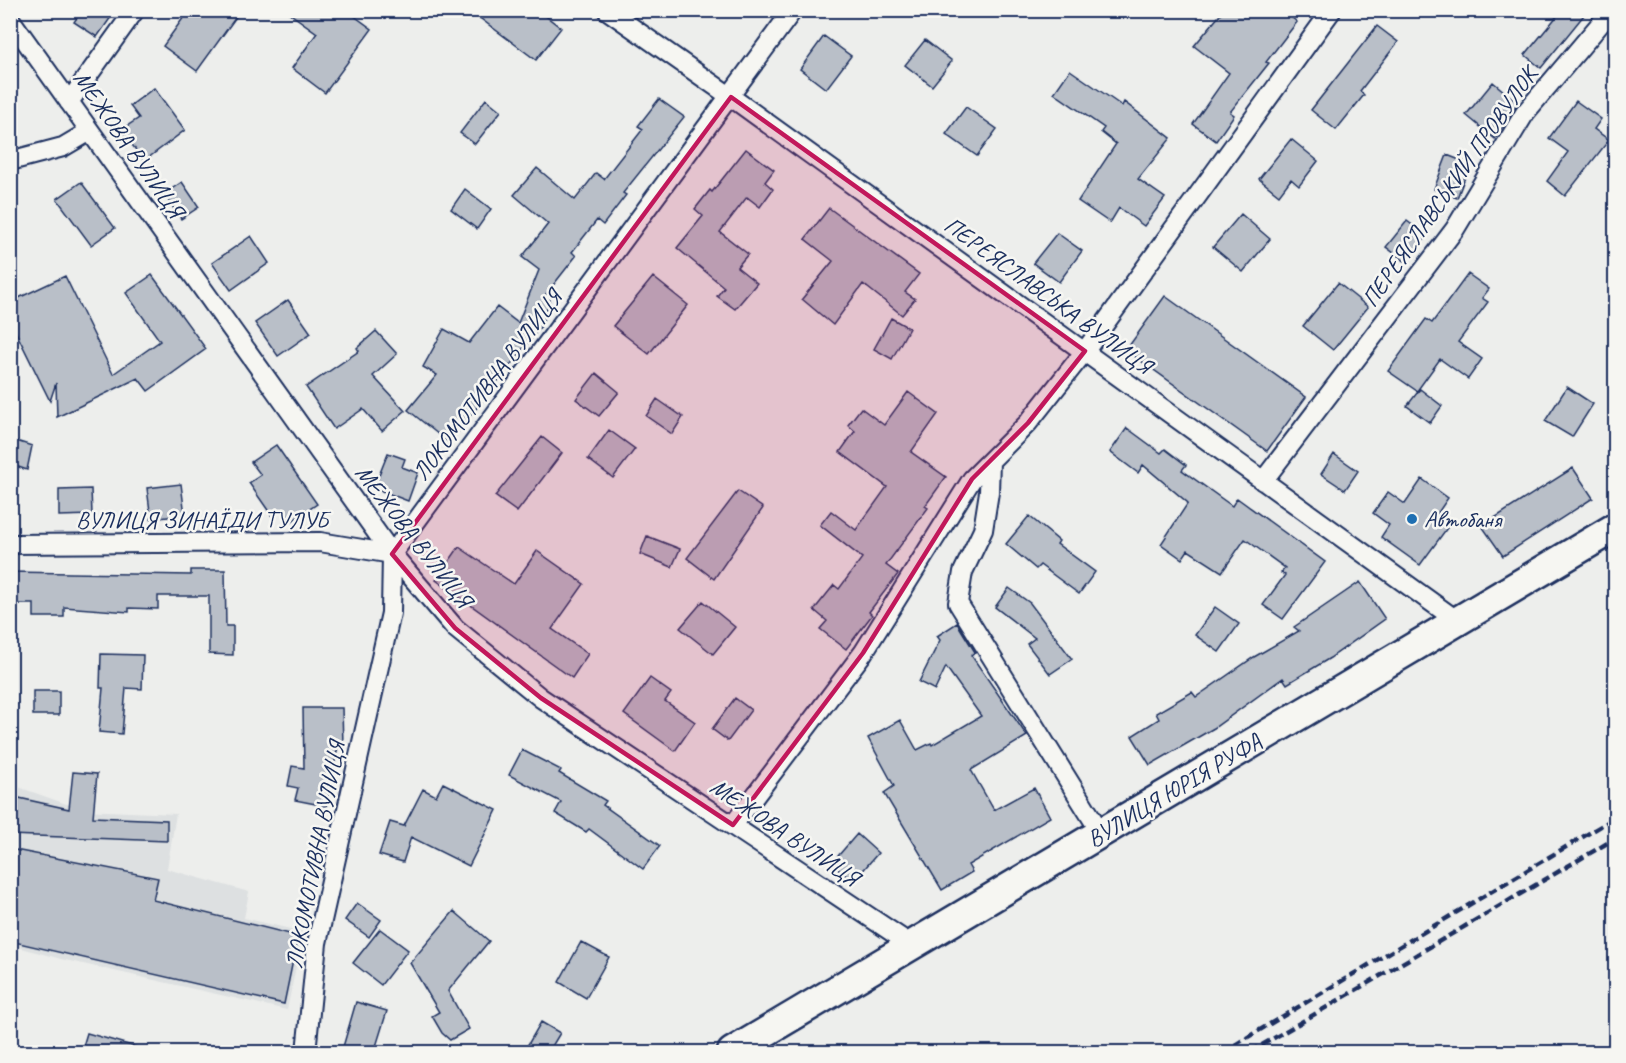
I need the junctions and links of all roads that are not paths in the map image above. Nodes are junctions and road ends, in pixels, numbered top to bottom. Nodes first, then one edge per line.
1 (135, 10) edge
2 (607, 10) edge
3 (793, 10) edge
4 (1332, 10) edge
5 (1612, 10) edge
6 (10, 19) edge
7 (731, 96) junction
8 (69, 102) junction
9 (90, 131) junction
10 (10, 161) edge
11 (1085, 351) junction
12 (990, 461) junction
13 (1263, 481) junction
14 (1616, 527) edge
15 (10, 544) edge
16 (392, 554) junction
17 (1459, 622) junction
18 (733, 825) junction
19 (1101, 833) junction
20 (913, 946) junction
21 (306, 1053) edge
22 (732, 1053) edge

1 - 8 street
2 - 7 street, ПЕРЕЯСЛАВСЬКА ВУЛИЦЯ
3 - 7 street, ЛОКОМОТИВНА ВУЛИЦЯ
4 - 11 street
5 - 13 street, ПЕРЕЯСЛАВСЬКИЙ ПРОВУЛОК
6 - 8 street, МЕЖОВА ВУЛИЦЯ
7 - 11 street, ПЕРЕЯСЛАВСЬКА ВУЛИЦЯ
7 - 16 street, ЛОКОМОТИВНА ВУЛИЦЯ
8 - 9 street, МЕЖОВА ВУЛИЦЯ
9 - 10 street
9 - 16 street, МЕЖОВА ВУЛИЦЯ
11 - 12 street
11 - 13 street, ПЕРЕЯСЛАВСЬКА ВУЛИЦЯ
12 - 18 street
12 - 19 street
13 - 17 street, ПЕРЕЯСЛАВСЬКА ВУЛИЦЯ
14 - 17 main road, ВУЛИЦЯ ЮРІЯ РУФА
15 - 16 street, ВУЛИЦЯ ЗИНАЇДИ ТУЛУБ
16 - 18 street, МЕЖОВА ВУЛИЦЯ
16 - 21 street, ЛОКОМОТИВНА ВУЛИЦЯ
17 - 19 main road, ВУЛИЦЯ ЮРІЯ РУФА
18 - 20 street, МЕЖОВА ВУЛИЦЯ
19 - 20 main road, ВУЛИЦЯ ЮРІЯ РУФА
20 - 22 main road, ВУЛИЦЯ ЮРІЯ РУФА

